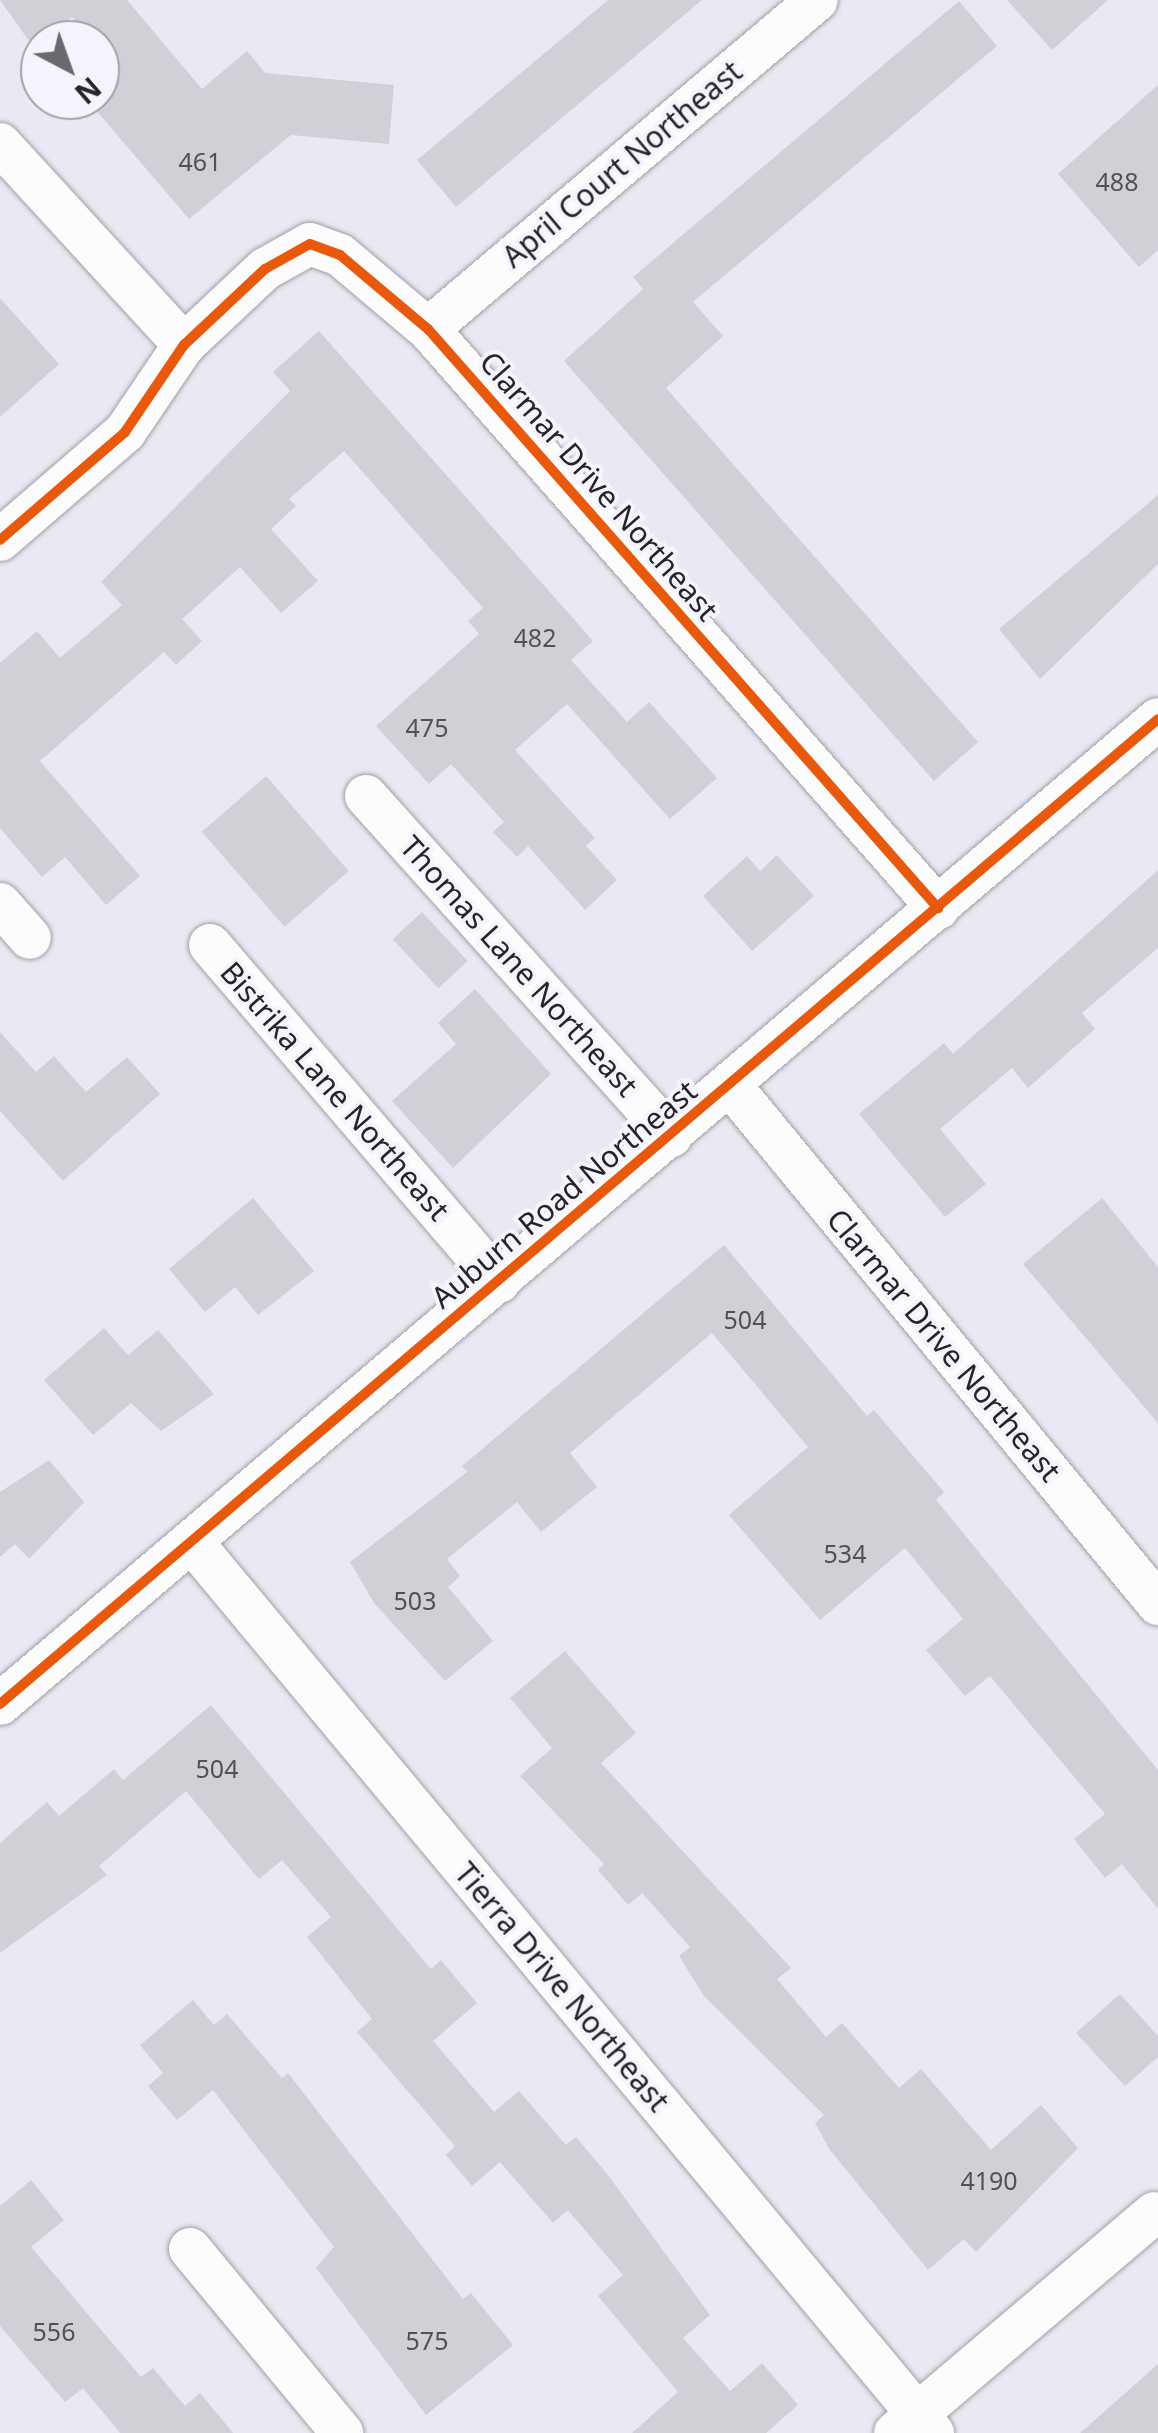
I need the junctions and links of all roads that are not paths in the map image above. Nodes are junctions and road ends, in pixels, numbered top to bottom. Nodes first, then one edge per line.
1 (817, 0) edge
2 (0, 144) edge
3 (428, 329) junction
4 (184, 346) junction
5 (0, 540) edge
6 (1158, 719) edge
7 (366, 796) dead end
8 (0, 904) edge
9 (938, 908) junction
10 (30, 938) dead end
11 (210, 945) dead end
12 (730, 1085) junction
13 (671, 1136) junction
14 (498, 1282) junction
15 (192, 1542) junction
16 (1158, 1604) edge
17 (5, 1690) edge
18 (1154, 2213) dead end
19 (190, 2248) dead end
20 (915, 2427) edge
21 (342, 2433) edge

1 - 3 street, April Court Northeast
2 - 4 street
3 - 4 street, Clarmar Drive Northeast
3 - 9 street, Clarmar Drive Northeast
4 - 5 street, Clarmar Drive Northeast
6 - 9 street, Auburn Road Northeast
7 - 13 street, Thomas Lane Northeast
8 - 10 street
9 - 12 street, Auburn Road Northeast
11 - 14 street, Bistrika Lane Northeast
12 - 13 street, Auburn Road Northeast
12 - 16 street, Clarmar Drive Northeast
13 - 14 street, Auburn Road Northeast
14 - 15 street, Auburn Road Northeast
15 - 17 street, Auburn Road Northeast
15 - 20 street, Tierra Drive Northeast
18 - 20 street
19 - 21 street

